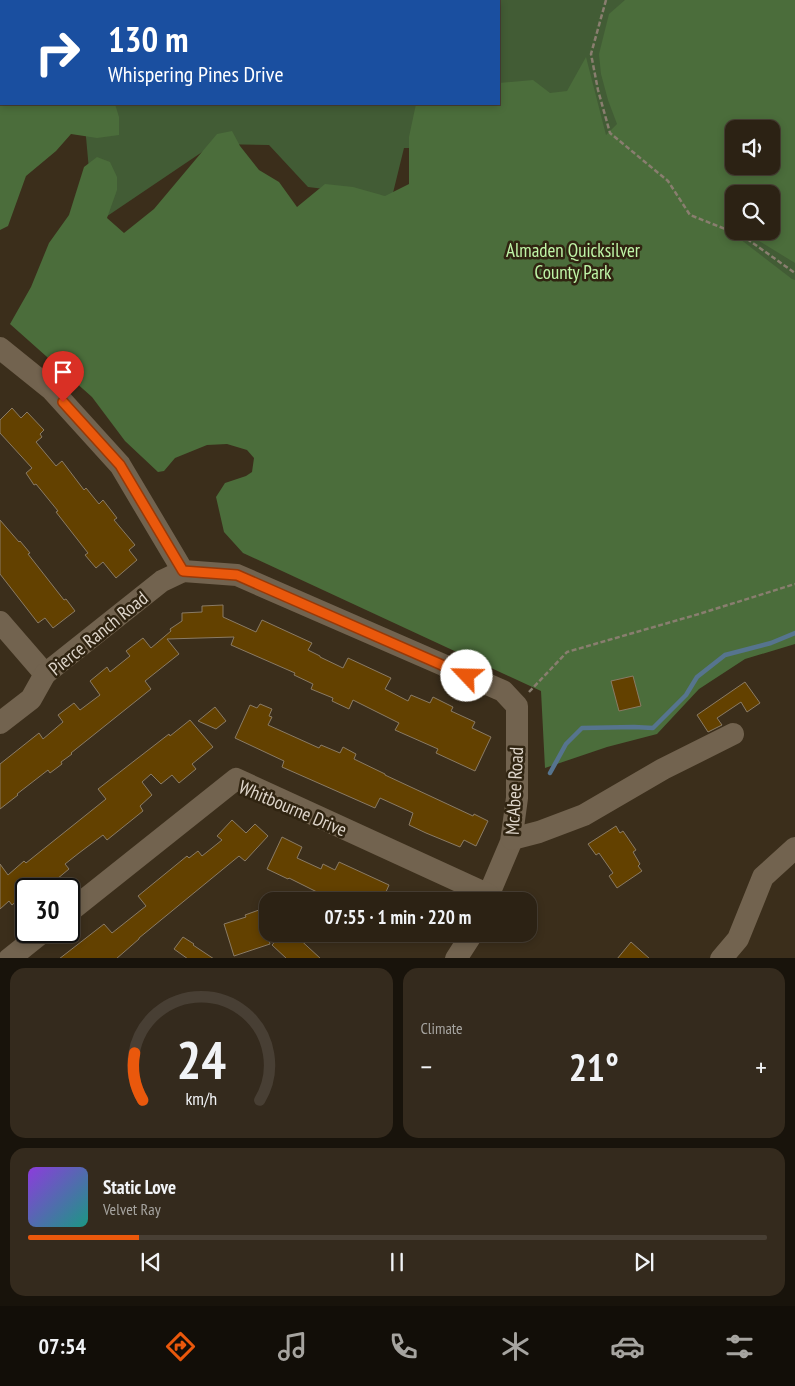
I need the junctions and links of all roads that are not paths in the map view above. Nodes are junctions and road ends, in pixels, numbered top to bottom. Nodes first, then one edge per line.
1 (0, 348) edge
2 (183, 571) junction
3 (0, 622) edge
4 (45, 674) junction
5 (0, 724) edge
6 (733, 734) dead end
7 (512, 839) junction
8 (795, 848) edge
9 (475, 892) edge
10 (490, 892) edge
11 (80, 903) edge
12 (467, 942) edge
13 (29, 943) edge
14 (11, 958) edge
15 (456, 958) edge
16 (721, 958) edge

1 - 2 street
2 - 4 street, Pierce Ranch Road
2 - 7 street, McAbee Road
3 - 4 street
4 - 5 street, Pierce Ranch Road
6 - 7 street
7 - 10 street, McAbee Road
8 - 16 street
9 - 11 street, Whitbourne Drive
12 - 15 street
13 - 14 street

